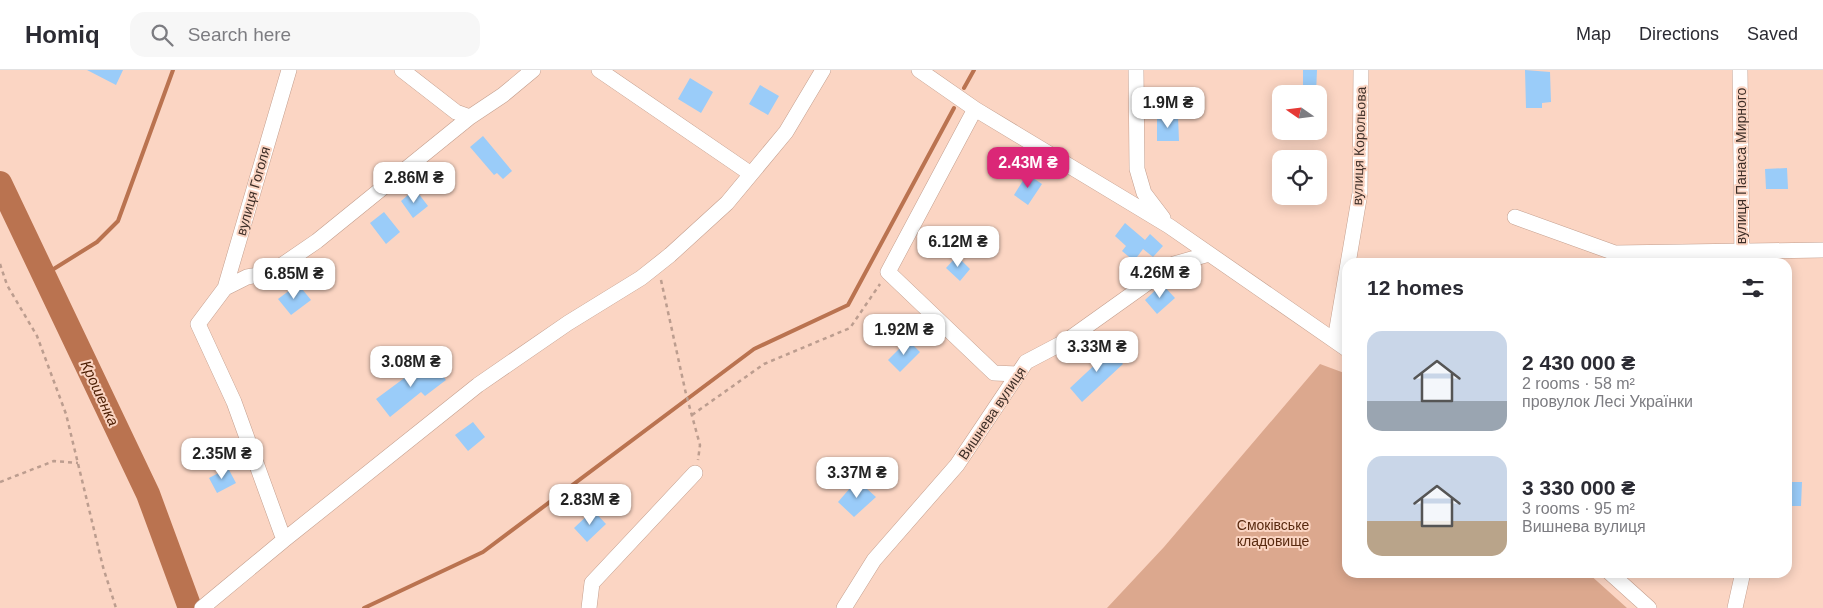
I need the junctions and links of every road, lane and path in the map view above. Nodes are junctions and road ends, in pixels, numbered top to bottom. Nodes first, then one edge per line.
1 (289, 70) edge
2 (402, 70) edge
3 (533, 70) edge
4 (599, 70) edge
5 (823, 70) edge
6 (919, 70) edge
7 (1136, 70) edge
8 (1361, 70) edge
9 (1740, 70) edge
10 (975, 109) junction
11 (470, 117) junction
12 (751, 174) junction
13 (1515, 217) dead end
14 (1169, 226) junction
15 (1823, 250) edge
16 (1209, 254) junction
17 (1742, 256) edge
18 (1349, 258) edge
19 (0, 264) edge
20 (658, 264) junction
21 (888, 272) junction
22 (225, 288) junction
23 (1342, 299) edge
24 (1335, 340) junction
25 (1342, 345) edge
26 (1017, 374) junction
27 (692, 415) junction
28 (78, 463) junction
29 (695, 473) joint
30 (0, 482) edge
31 (284, 540) junction
32 (1616, 578) edge
33 (1742, 578) edge
34 (116, 608) edge
35 (202, 608) edge
36 (589, 608) edge
37 (844, 608) edge
38 (1649, 608) edge
39 (1735, 608) edge

1 - 22 street, вулиця Гоголя
2 - 11 street
3 - 11 street
4 - 12 street
5 - 12 street
6 - 10 street
7 - 14 street
8 - 18 street, вулиця Корольова
9 - 17 street, вулиця Панаса Мирного
10 - 14 street
10 - 21 street
11 - 22 street
12 - 20 street
13 - 17 street
14 - 16 street
15 - 17 street
16 - 24 street
16 - 26 street, Вишнева вулиця
19 - 28 path
20 - 27 path
20 - 31 street
21 - 26 street
21 - 27 path
22 - 31 street, вулиця Гоголя
23 - 24 street, вулиця Корольова
24 - 25 street
26 - 37 street, Вишнева вулиця
27 - 29 path
28 - 30 path
28 - 34 path
29 - 36 street
31 - 35 street
32 - 38 street
33 - 39 street

